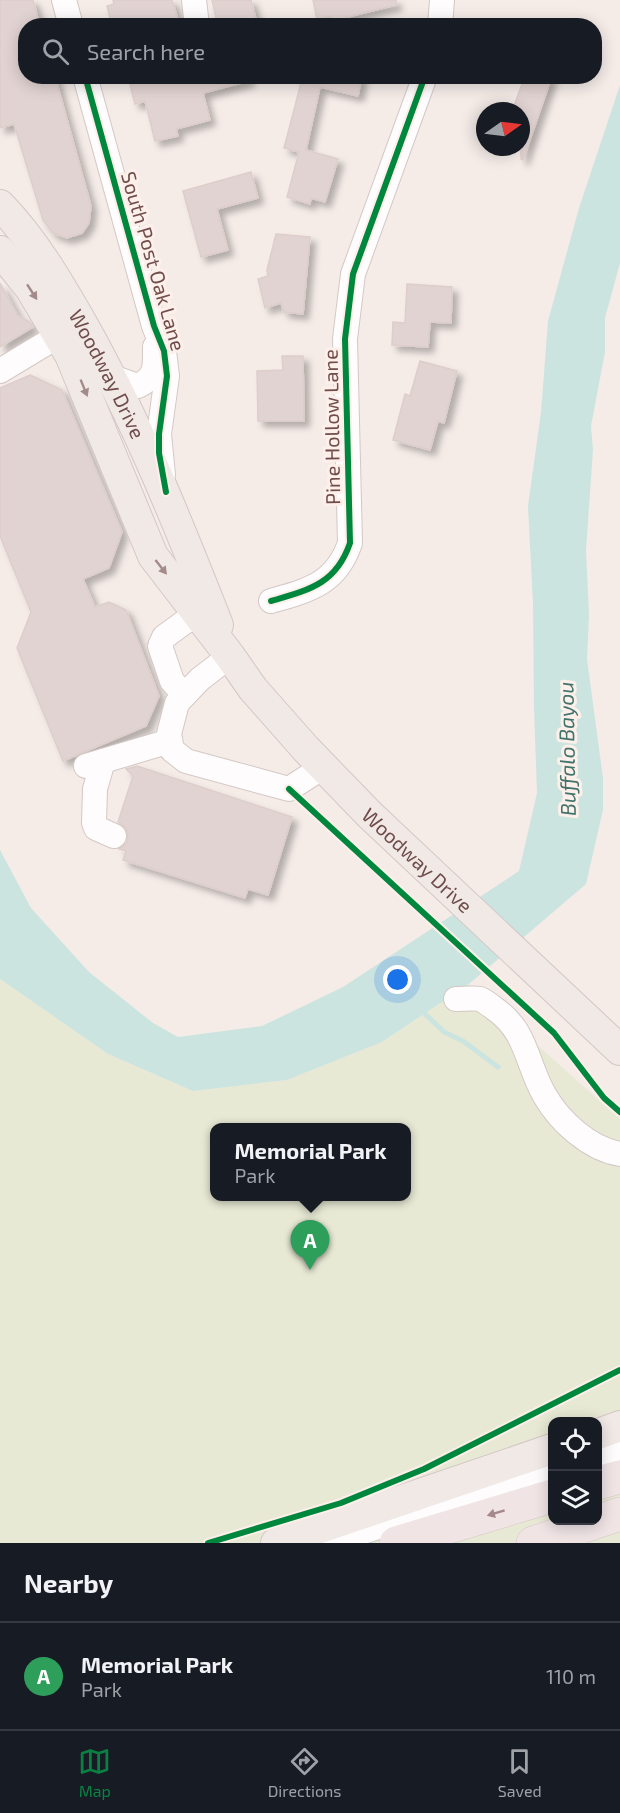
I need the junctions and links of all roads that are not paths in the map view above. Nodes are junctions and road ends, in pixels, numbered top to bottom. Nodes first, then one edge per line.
1 (64, 0) edge
2 (194, 0) edge
3 (442, 0) edge
4 (69, 18) edge
5 (196, 18) edge
6 (441, 18) edge
7 (87, 84) edge
8 (422, 84) edge
9 (0, 205) edge
10 (0, 251) edge
11 (154, 326) junction
12 (70, 329) junction
13 (0, 371) edge
14 (112, 376) junction
15 (166, 492) junction
16 (272, 601) dead end
17 (197, 613) junction
18 (230, 656) junction
19 (184, 695) junction
20 (170, 741) junction
21 (323, 767) junction
22 (114, 836) dead end
23 (456, 999) dead end
24 (620, 1050) edge
25 (620, 1154) edge
26 (620, 1426) edge
27 (602, 1432) edge
28 (620, 1448) edge
29 (548, 1450) edge
30 (602, 1453) edge
31 (549, 1471) edge
32 (620, 1477) edge
33 (602, 1482) edge
34 (548, 1497) edge
35 (620, 1514) edge
36 (276, 1543) edge
37 (328, 1543) edge
38 (396, 1543) edge
39 (533, 1543) edge

1 - 4 street
2 - 5 street
3 - 6 street
7 - 11 street, South Post Oak Lane
8 - 16 street, Pine Hollow Lane
9 - 12 main road, Woodway Drive
10 -> 12 main road, Woodway Drive
11 - 14 street, South Post Oak Lane
11 - 15 street, South Post Oak Lane
12 - 13 street
12 - 14 main road, Woodway Drive
12 -> 17 main road, Woodway Drive
14 - 15 main road, Woodway Drive
15 - 18 main road, Woodway Drive
17 - 18 main road, Woodway Drive
17 - 19 street
18 - 19 street
18 - 21 main road, Woodway Drive
19 - 20 street
20 - 21 street
20 - 22 street
21 - 24 main road, Woodway Drive
23 - 25 street
26 - 27 main road
28 - 30 street
29 - 36 main road
31 - 37 street
32 - 33 highway
34 -> 38 highway
35 - 39 highway

